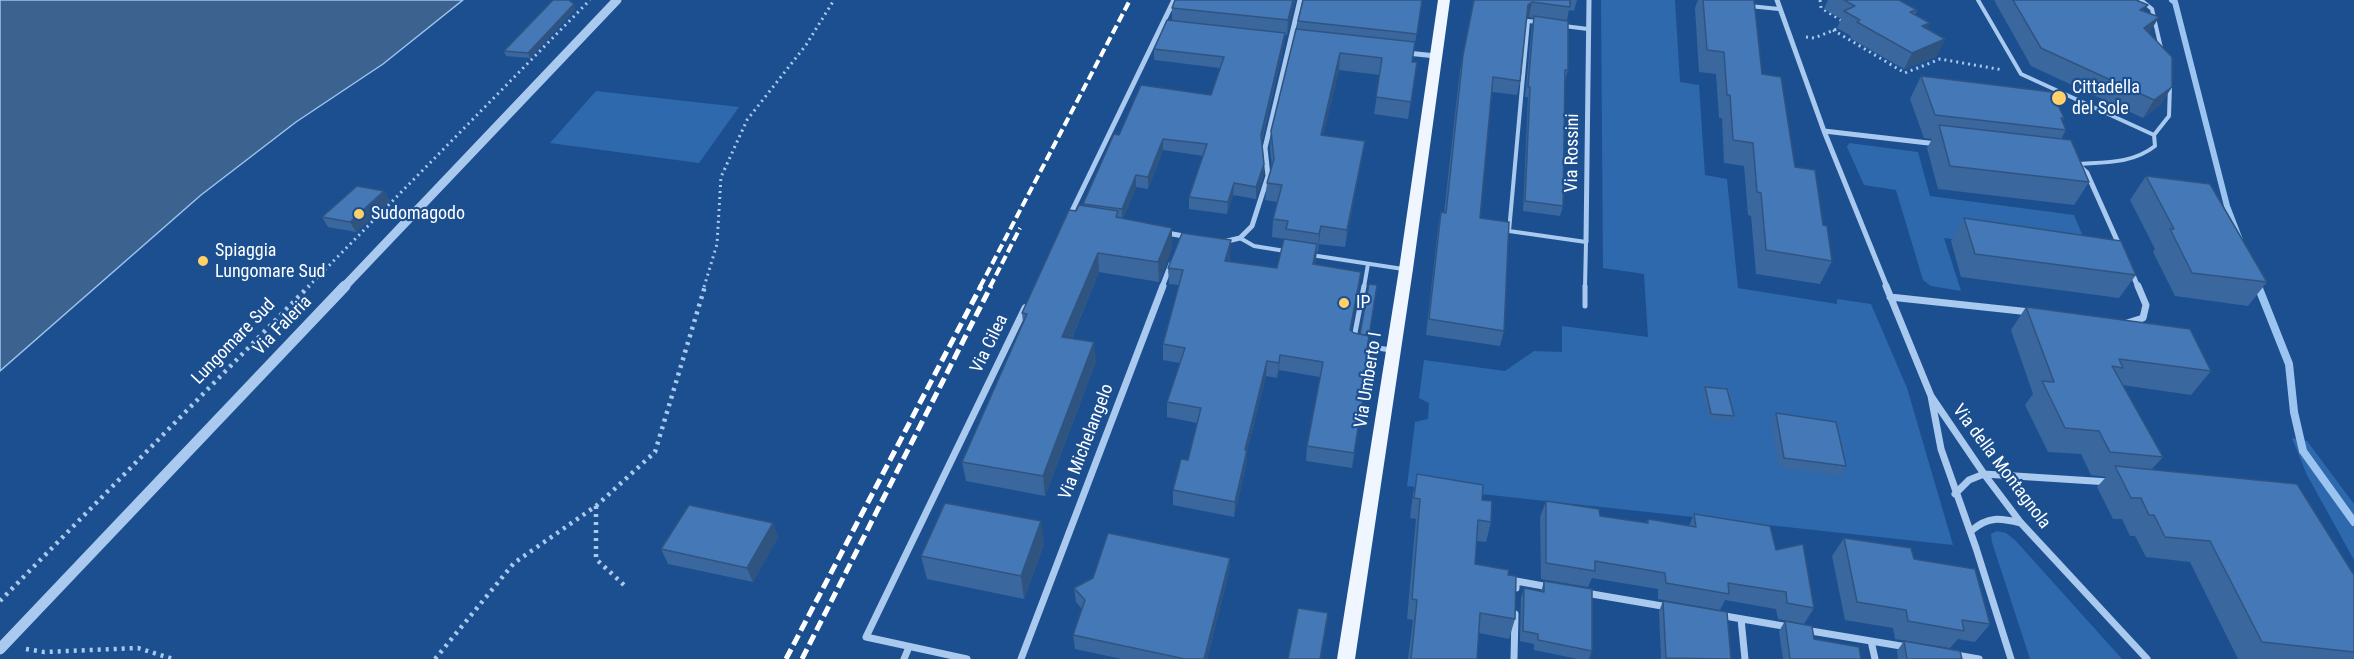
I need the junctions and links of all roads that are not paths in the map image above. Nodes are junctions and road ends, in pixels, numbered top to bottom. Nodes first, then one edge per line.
1 (617, 0) edge
2 (1174, 0) edge
3 (1300, 0) edge
4 (1444, 0) edge
5 (1588, 0) edge
6 (1777, 0) edge
7 (1978, 0) edge
8 (2141, 0) edge
9 (1744, 5) edge
10 (1779, 9) junction
11 (1546, 23) edge
12 (1555, 24) edge
13 (1161, 26) junction
14 (1173, 27) edge
15 (1588, 28) junction
16 (1279, 38) edge
17 (1291, 39) junction
18 (1302, 40) edge
19 (1401, 52) edge
20 (1436, 56) junction
21 (2163, 59) edge
22 (2168, 77) edge
23 (1824, 131) junction
24 (2154, 135) junction
25 (1940, 144) edge
26 (2067, 161) edge
27 (2077, 164) junction
28 (1079, 220) edge
29 (1160, 232) edge
30 (1182, 236) junction
31 (1193, 237) edge
32 (1240, 238) junction
33 (1213, 240) edge
34 (1586, 242) junction
35 (1178, 247) edge
36 (1296, 253) edge
37 (1306, 254) edge
38 (2123, 255) edge
39 (1174, 258) edge
40 (1368, 264) junction
41 (2128, 265) edge
42 (1406, 269) junction
43 (1890, 297) junction
44 (1026, 304) edge
45 (1585, 306) dead end
46 (2038, 313) edge
47 (2119, 322) edge
48 (1393, 351) junction
49 (1931, 396) junction
50 (1984, 474) junction
51 (2115, 483) edge
52 (1955, 494) junction
53 (2021, 523) junction
54 (1971, 531) junction
55 (1563, 589) edge
56 (1575, 591) edge
57 (1516, 592) edge
58 (1515, 603) edge
59 (1682, 609) edge
60 (1705, 613) edge
61 (1741, 619) junction
62 (1871, 641) junction
63 (2, 647) edge
64 (909, 647) junction
65 (1914, 648) edge
66 (1946, 654) edge
67 (904, 659) edge
68 (967, 659) edge
69 (1021, 659) edge
70 (1346, 659) edge
71 (1514, 659) edge
72 (1745, 659) edge
73 (1875, 659) edge
74 (1979, 659) edge
75 (2011, 659) edge
76 (2147, 659) edge

1 - 63 street, Via Faleria
2 - 13 street
3 - 17 street
4 - 20 main road, Via Umberto I
5 - 15 street, Via Rossini
6 - 10 street, Via della Montagnola
7 - 24 lane
8 - 21 lane
9 - 10 lane
10 - 23 street, Via della Montagnola
11 - 34 lane
12 - 15 lane
13 - 14 street
13 - 28 street
15 - 34 street, Via Rossini
16 - 17 street
17 - 18 street
17 - 32 street
19 - 20 street
20 - 42 main road, Via Umberto I
22 - 24 lane
23 - 25 street
23 - 43 street, Via della Montagnola
24 - 27 lane
26 - 27 street
27 - 38 street
29 - 30 street
30 - 31 street
30 - 35 street
32 - 33 street
32 - 36 lane
34 - 45 lane, Via Rossini
37 - 40 lane
39 - 69 street, Via Michelangelo
40 - 42 lane
40 - 48 lane
41 - 47 street
42 - 48 main road, Via Umberto I
43 - 46 street
43 - 49 street, Via della Montagnola
44 - 64 street, Via Cilea
48 - 70 main road, Via Umberto I
49 - 50 street, Via della Montagnola
49 - 52 street
50 - 51 street
50 - 52 street
50 - 53 street, Via della Montagnola
52 - 54 street
53 - 54 street
53 - 76 street, Via della Montagnola
54 - 75 street
55 - 57 street
56 - 59 street
58 - 71 street
60 - 61 street
61 - 62 street
61 - 72 street
62 - 65 street
62 - 73 street
64 - 67 street
64 - 68 street
66 - 74 street

